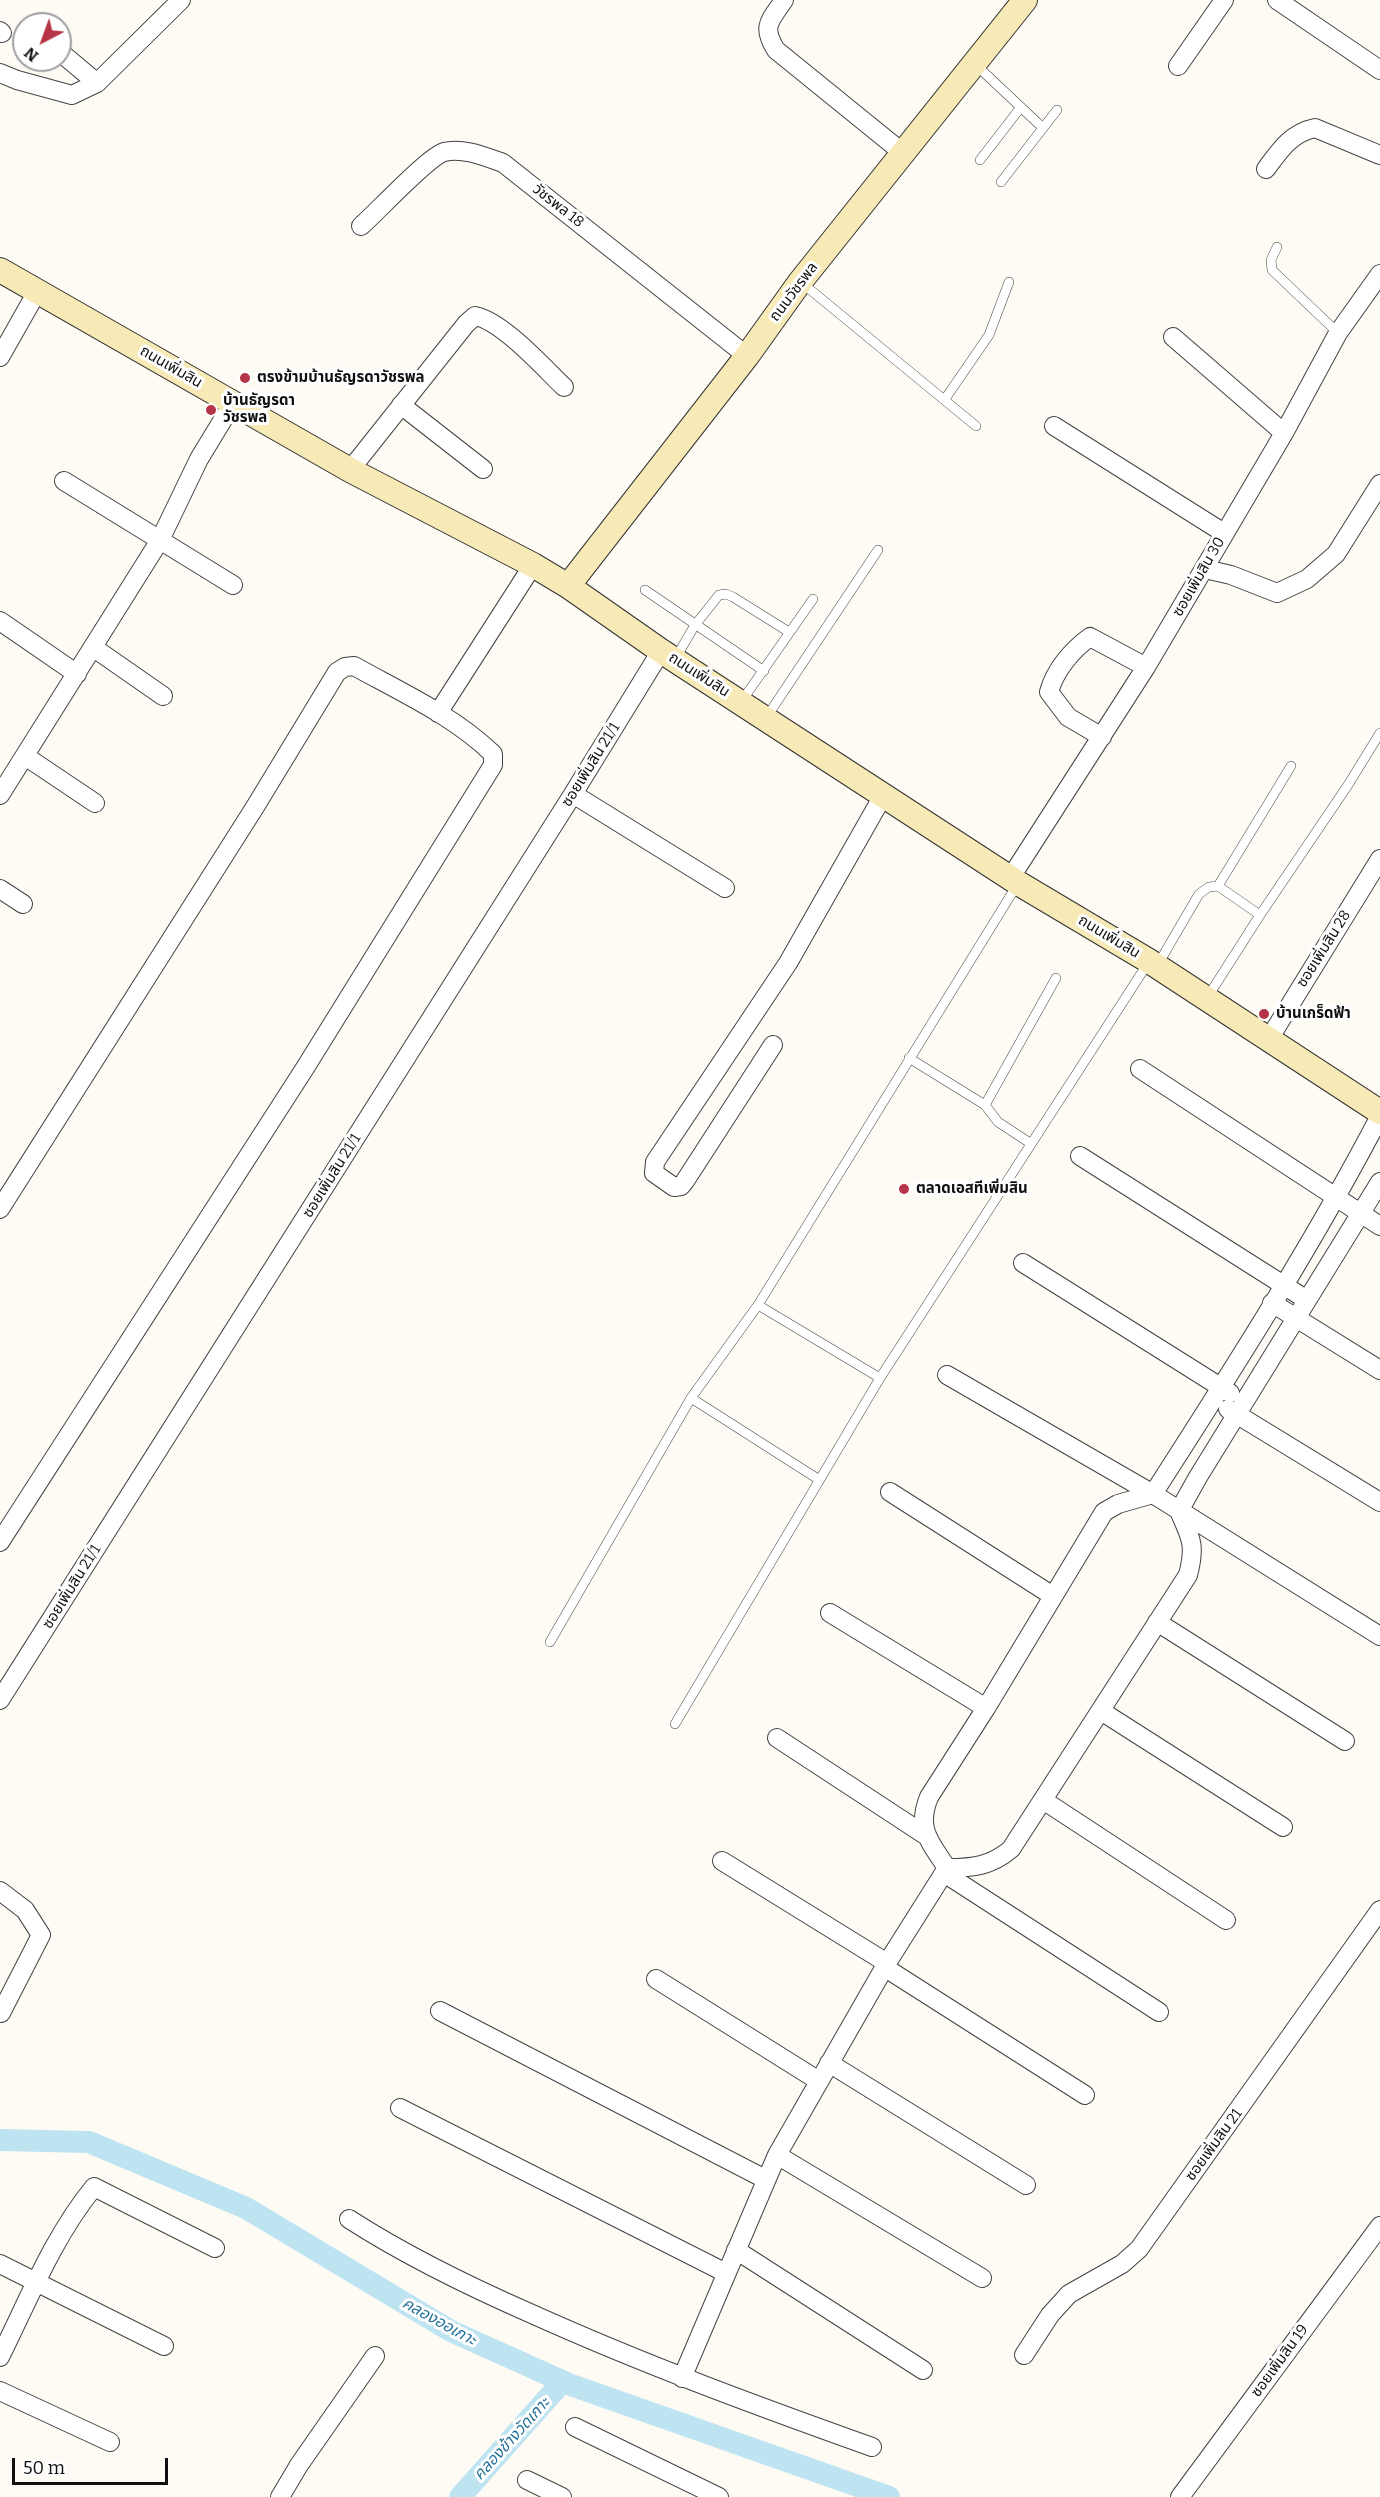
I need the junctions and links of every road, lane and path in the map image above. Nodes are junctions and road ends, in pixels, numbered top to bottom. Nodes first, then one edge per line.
1 (784, 0) edge
2 (1025, 0) edge
3 (1224, 0) edge
4 (1277, 0) edge
5 (169, 4) edge
6 (72, 62) edge
7 (975, 64) junction
8 (1178, 66) dead end
9 (1380, 70) edge
10 (0, 73) edge
11 (96, 83) junction
12 (1021, 107) junction
13 (1057, 110) dead end
14 (1043, 128) junction
15 (903, 153) junction
16 (1380, 155) edge
17 (980, 160) dead end
18 (1266, 169) dead end
19 (1001, 182) dead end
20 (361, 226) dead end
21 (1277, 247) dead end
22 (0, 270) edge
23 (1380, 274) edge
24 (800, 282) junction
25 (1009, 282) dead end
26 (38, 290) junction
27 (1338, 333) junction
28 (1173, 337) dead end
29 (747, 356) junction
30 (0, 357) edge
31 (564, 387) dead end
32 (945, 399) junction
33 (233, 403) junction
34 (401, 405) junction
35 (976, 426) dead end
36 (1054, 426) dead end
37 (1284, 433) junction
38 (483, 468) dead end
39 (350, 470) junction
40 (64, 482) dead end
41 (1380, 484) edge
42 (1224, 533) junction
43 (160, 540) junction
44 (878, 550) dead end
45 (532, 565) junction
46 (1205, 568) junction
47 (233, 585) dead end
48 (568, 586) junction
49 (645, 590) dead end
50 (813, 599) dead end
51 (0, 621) edge
52 (695, 625) junction
53 (789, 632) junction
54 (94, 648) junction
55 (668, 655) junction
56 (1146, 667) junction
57 (764, 671) junction
58 (77, 674) junction
59 (163, 696) dead end
60 (741, 702) junction
61 (438, 713) junction
62 (766, 718) junction
63 (1380, 733) edge
64 (1102, 737) junction
65 (25, 756) junction
66 (1291, 766) dead end
67 (1, 790) edge
68 (573, 794) junction
69 (884, 794) junction
70 (95, 803) dead end
71 (1380, 859) edge
72 (1015, 880) junction
73 (1218, 886) junction
74 (725, 888) dead end
75 (0, 889) edge
76 (23, 904) dead end
77 (1260, 915) junction
78 (1153, 963) junction
79 (1056, 978) dead end
80 (1207, 998) junction
81 (1269, 1040) junction
82 (773, 1045) dead end
83 (909, 1058) junction
84 (1140, 1069) dead end
85 (985, 1105) junction
86 (1380, 1114) edge
87 (1030, 1143) junction
88 (1080, 1156) dead end
89 (1380, 1182) edge
90 (1335, 1196) junction
91 (0, 1209) edge
92 (1361, 1213) junction
93 (1380, 1226) edge
94 (1023, 1263) dead end
95 (1284, 1284) junction
96 (1307, 1300) junction
97 (1272, 1303) junction
98 (758, 1305) junction
99 (1296, 1318) junction
100 (1380, 1370) edge
101 (947, 1375) dead end
102 (880, 1378) junction
103 (1217, 1394) junction
104 (691, 1398) junction
105 (1240, 1408) junction
106 (818, 1479) junction
107 (890, 1492) dead end
108 (1153, 1494) junction
109 (1380, 1502) edge
110 (1179, 1510) junction
111 (0, 1542) edge
112 (1053, 1596) junction
113 (830, 1613) dead end
114 (1157, 1622) junction
115 (1380, 1636) edge
116 (550, 1642) dead end
117 (0, 1700) edge
118 (986, 1708) junction
119 (1101, 1711) junction
120 (675, 1724) dead end
121 (777, 1738) dead end
122 (1345, 1741) dead end
123 (1043, 1800) junction
124 (1282, 1827) dead end
125 (925, 1835) junction
126 (722, 1861) dead end
127 (946, 1870) junction
128 (0, 1891) edge
129 (1380, 1910) edge
130 (1226, 1920) dead end
131 (886, 1965) junction
132 (656, 1979) dead end
133 (440, 2011) dead end
134 (1159, 2012) dead end
135 (1, 2013) edge
136 (829, 2063) junction
137 (819, 2081) junction
138 (1085, 2095) dead end
139 (400, 2108) dead end
140 (777, 2155) junction
141 (765, 2179) junction
142 (1026, 2185) dead end
143 (349, 2219) dead end
144 (1380, 2226) edge
145 (216, 2248) dead end
146 (736, 2250) junction
147 (0, 2264) edge
148 (726, 2273) junction
149 (982, 2278) dead end
150 (36, 2283) junction
151 (164, 2346) dead end
152 (1024, 2355) dead end
153 (375, 2356) dead end
154 (0, 2357) edge
155 (924, 2370) dead end
156 (682, 2378) junction
157 (0, 2391) edge
158 (575, 2427) dead end
159 (110, 2442) dead end
160 (872, 2447) dead end
161 (527, 2480) dead end
162 (280, 2497) edge
163 (562, 2497) edge
164 (719, 2497) edge
165 (1180, 2497) edge

1 - 15 street
2 - 7 street, ถนนวัชรพล
3 - 8 street
4 - 9 street
5 - 11 street
6 - 11 street
7 - 12 lane
7 - 15 street, ถนนวัชรพล
10 - 11 street
12 - 14 lane
12 - 17 lane
13 - 14 lane
14 - 19 lane
15 - 24 street, ถนนวัชรพล
16 - 18 street
20 - 29 street, วัชรพล 18
21 - 27 lane
22 - 26 street, ถนนเพิ่มสิน
23 - 27 street, ซอยเพิ่มสิน 30
24 - 29 street, ถนนวัชรพล
24 - 32 lane
25 - 32 lane
26 - 30 street
26 - 33 street, ถนนเพิ่มสิน
27 - 37 street, ซอยเพิ่มสิน 30
28 - 37 street
29 - 48 street, ถนนวัชรพล
31 - 34 street
32 - 35 lane
33 - 39 street, ถนนเพิ่มสิน
33 - 43 street
34 - 38 street
34 - 39 street
36 - 42 street
37 - 42 street, ซอยเพิ่มสิน 30
39 - 45 street, ถนนเพิ่มสิน
40 - 43 street
41 - 46 street
42 - 46 street, ซอยเพิ่มสิน 30
43 - 47 street
43 - 54 street
44 - 62 lane
45 - 48 street, ถนนเพิ่มสิน
45 - 61 street
46 - 56 street, ซอยเพิ่มสิน 30
48 - 55 street, ถนนเพิ่มสิน
49 - 52 lane
50 - 53 lane
51 - 58 street
52 - 53 lane
52 - 55 lane
52 - 57 lane
53 - 57 lane
54 - 58 street
54 - 59 street
55 - 60 street, ถนนเพิ่มสิน
55 - 68 street, ซอยเพิ่มสิน 21/1
56 - 64 street, ซอยเพิ่มสิน 30
56 - 64 street
57 - 60 lane
58 - 65 street
60 - 62 street, ถนนเพิ่มสิน
61 - 91 street
61 - 111 street
62 - 69 street, ถนนเพิ่มสิน
63 - 77 lane
64 - 72 street, ซอยเพิ่มสิน 30
65 - 67 street
65 - 70 street
66 - 73 lane
68 - 74 street
68 - 117 street, ซอยเพิ่มสิน 21/1
69 - 72 street, ถนนเพิ่มสิน
69 - 82 street
71 - 81 street, ซอยเพิ่มสิน 28
72 - 78 street, ถนนเพิ่มสิน
72 - 83 lane
73 - 77 lane
73 - 78 lane
75 - 76 street
77 - 80 lane
78 - 80 street, ถนนเพิ่มสิน
78 - 87 lane
79 - 85 lane
80 - 81 street, ถนนเพิ่มสิน
81 - 86 street, ถนนเพิ่มสิน
83 - 85 lane
83 - 98 lane
84 - 90 street
85 - 87 lane
86 - 90 street
87 - 102 lane
88 - 95 street
89 - 92 street
90 - 92 street
90 - 95 street
92 - 93 street
92 - 96 street
94 - 103 street
95 - 96 street
95 - 97 street
96 - 99 street
97 - 99 street
97 - 103 street
98 - 102 lane
98 - 104 lane
99 - 100 street
99 - 105 street
101 - 108 street
102 - 106 lane
103 - 105 street
103 - 108 street
104 - 106 lane
104 - 116 lane
105 - 109 street
105 - 110 street
106 - 120 lane
107 - 112 street
108 - 110 street
108 - 112 street
110 - 114 street
110 - 115 street
112 - 118 street
113 - 118 street
114 - 119 street
114 - 122 street
118 - 125 street
119 - 123 street
119 - 124 street
121 - 125 street
123 - 127 street
123 - 130 street
125 - 127 street
126 - 131 street
127 - 131 street
127 - 134 street
128 - 135 street
129 - 152 street, ซอยเพิ่มสิน 21
131 - 136 street
131 - 138 street
132 - 137 street
133 - 141 street
136 - 137 street
136 - 142 street
137 - 140 street
139 - 148 street
140 - 141 street
140 - 149 street
141 - 146 street
143 - 156 street
144 - 165 street, ซอยเพิ่มสิน 19
145 - 150 street
146 - 148 street
146 - 155 street
147 - 150 street
148 - 156 street
150 - 151 street
150 - 154 street
153 - 162 street
156 - 160 street
157 - 159 street
158 - 164 street
161 - 163 street

